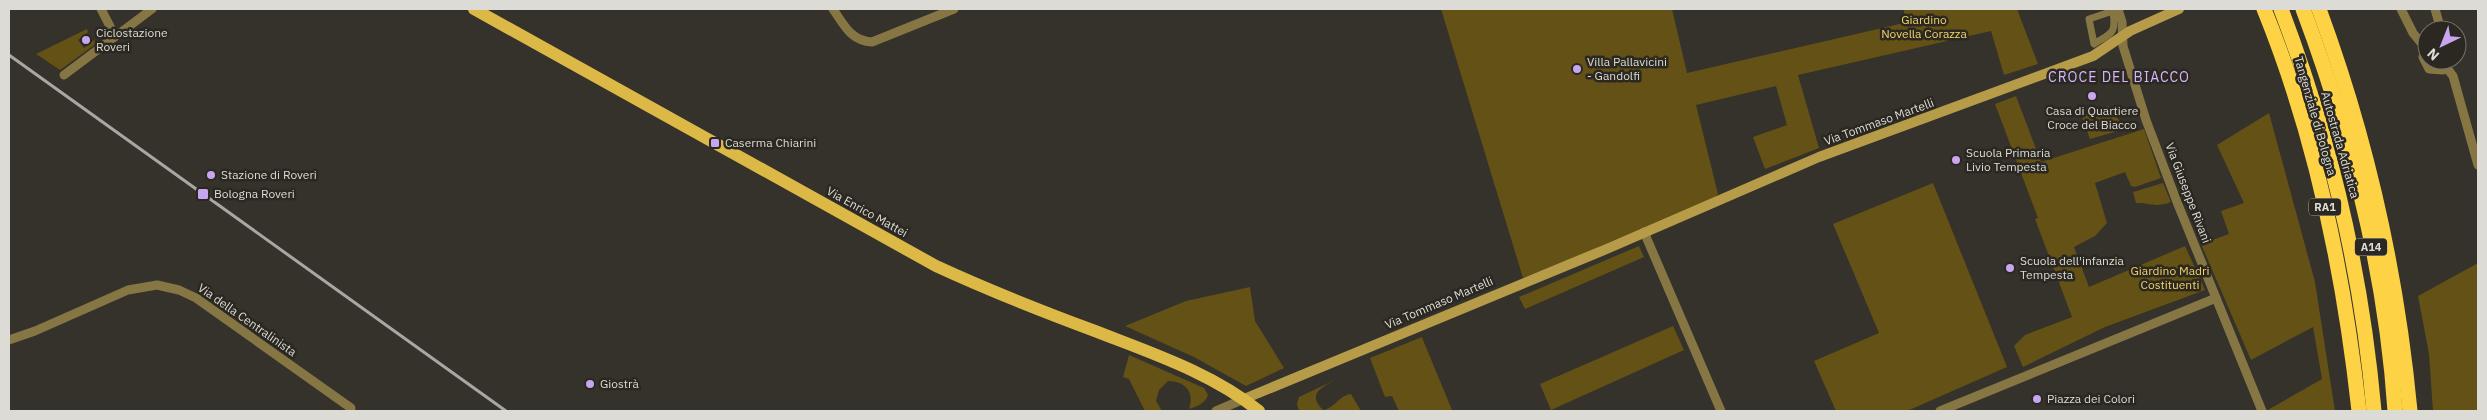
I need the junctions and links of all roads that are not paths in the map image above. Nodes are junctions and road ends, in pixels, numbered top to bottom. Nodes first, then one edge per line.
1 (101, 9) edge
2 (152, 9) edge
3 (474, 9) edge
4 (833, 9) edge
5 (954, 9) edge
6 (2118, 9) edge
7 (2179, 9) edge
8 (2264, 9) edge
9 (2281, 9) edge
10 (2303, 9) edge
11 (2320, 9) edge
12 (2401, 9) edge
13 (489, 12) edge
14 (115, 36) junction
15 (2121, 37) junction
16 (2417, 38) edge
17 (2094, 44) joint
18 (2451, 70) edge
19 (64, 75) dead end
20 (2478, 165) edge
21 (1644, 232) junction
22 (2216, 298) junction
23 (9, 340) edge
24 (1244, 399) junction
25 (351, 408) dead end
26 (1216, 411) edge
27 (1259, 411) edge
28 (1721, 411) edge
29 (1940, 411) edge
30 (2262, 411) edge
31 (2359, 411) edge
32 (2374, 411) edge
33 (2395, 411) edge
34 (2410, 411) edge

1 - 14 street
2 - 14 street
3 - 13 main road, Via Enrico Mattei
4 - 5 street
6 - 15 street, Via Giuseppe Rivani
7 - 15 main road, Via Tommaso Martelli
8 - 31 highway, Tangenziale di Bologna / RA1
9 - 32 highway, Autostrada Adriatica / A14
10 - 33 highway, Autostrada Adriatica / A14
11 - 34 highway
12 - 16 street
13 - 24 main road, Via Enrico Mattei
14 - 19 street
15 - 21 main road, Via Tommaso Martelli
15 - 22 street, Via Giuseppe Rivani
17 - 17 street
18 - 20 street
21 - 24 main road, Via Tommaso Martelli
21 - 28 street
22 - 29 street
22 - 30 street, Via Giuseppe Rivani
23 - 25 street, Via della Centralinista
24 - 26 street
24 - 27 main road, Via Enrico Mattei

